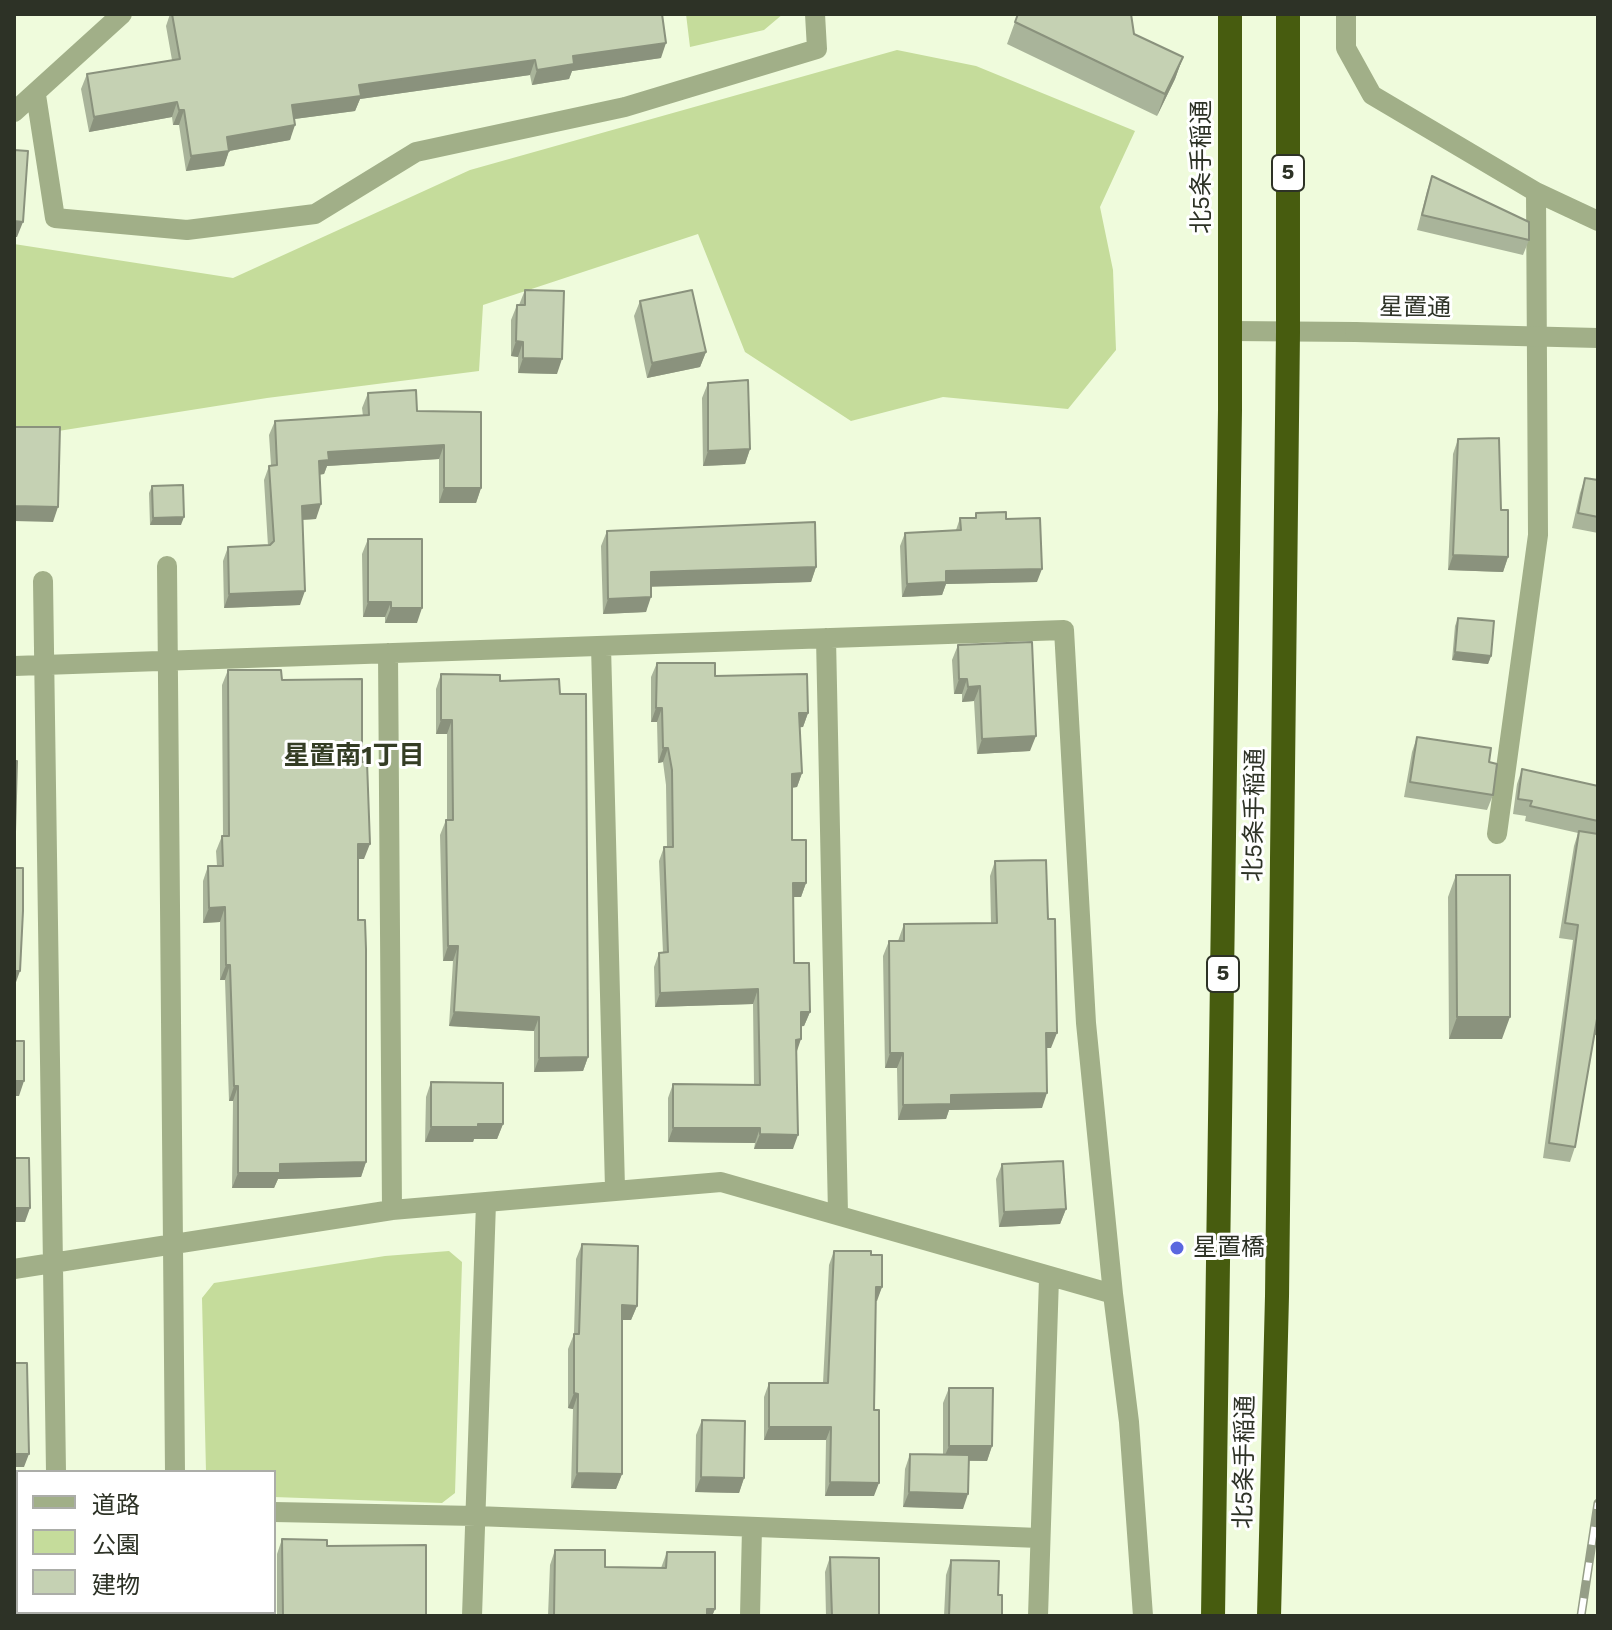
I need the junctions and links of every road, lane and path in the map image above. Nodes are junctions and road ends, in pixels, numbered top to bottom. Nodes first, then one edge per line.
1 (122, 14) edge
2 (815, 14) edge
3 (1230, 14) edge
4 (1288, 14) edge
5 (1346, 14) edge
6 (36, 95) junction
7 (14, 112) edge
8 (1536, 192) junction
9 (1598, 221) edge
10 (1231, 331) junction
11 (1288, 332) junction
12 (1598, 338) edge
13 (167, 566) dead end
14 (43, 581) dead end
15 (826, 638) junction
16 (601, 646) junction
17 (388, 653) junction
18 (168, 660) junction
19 (44, 665) junction
20 (14, 666) edge
21 (1497, 834) dead end
22 (615, 1188) junction
23 (486, 1203) junction
24 (392, 1210) junction
25 (838, 1214) junction
26 (172, 1243) junction
27 (51, 1262) junction
28 (14, 1269) edge
29 (1049, 1278) junction
30 (1113, 1294) junction
31 (56, 1470) edge
32 (175, 1470) edge
33 (276, 1512) edge
34 (476, 1516) junction
35 (752, 1528) junction
36 (1039, 1538) junction
37 (472, 1616) edge
38 (750, 1616) edge
39 (1038, 1616) edge
40 (1143, 1616) edge
41 (1213, 1616) edge
42 (1269, 1616) edge

1 - 6 street
2 - 6 street
3 - 10 highway, 北5条手稲通 / 5
4 - 11 highway, 北5条手稲通 / 5
5 - 8 street
6 - 7 street
8 - 9 street
8 - 21 street
10 - 11 street, 星置通
10 - 41 highway, 北5条手稲通 / 5
11 - 12 street, 星置通, bridge
11 - 42 highway, 北5条手稲通 / 5
13 - 18 street
14 - 19 street
15 - 16 street
15 - 25 street
15 - 30 street
16 - 17 street
16 - 22 street
17 - 18 street
17 - 24 street
18 - 19 street
18 - 26 street
19 - 20 street
19 - 27 street
22 - 23 street
22 - 25 street
23 - 24 street
23 - 34 street
24 - 26 street
25 - 29 street
26 - 27 street
26 - 32 street
27 - 28 street
27 - 31 street
29 - 30 street
29 - 36 street
30 - 40 street
33 - 34 street
34 - 35 street
34 - 37 street
35 - 36 street
35 - 38 street
36 - 39 street

